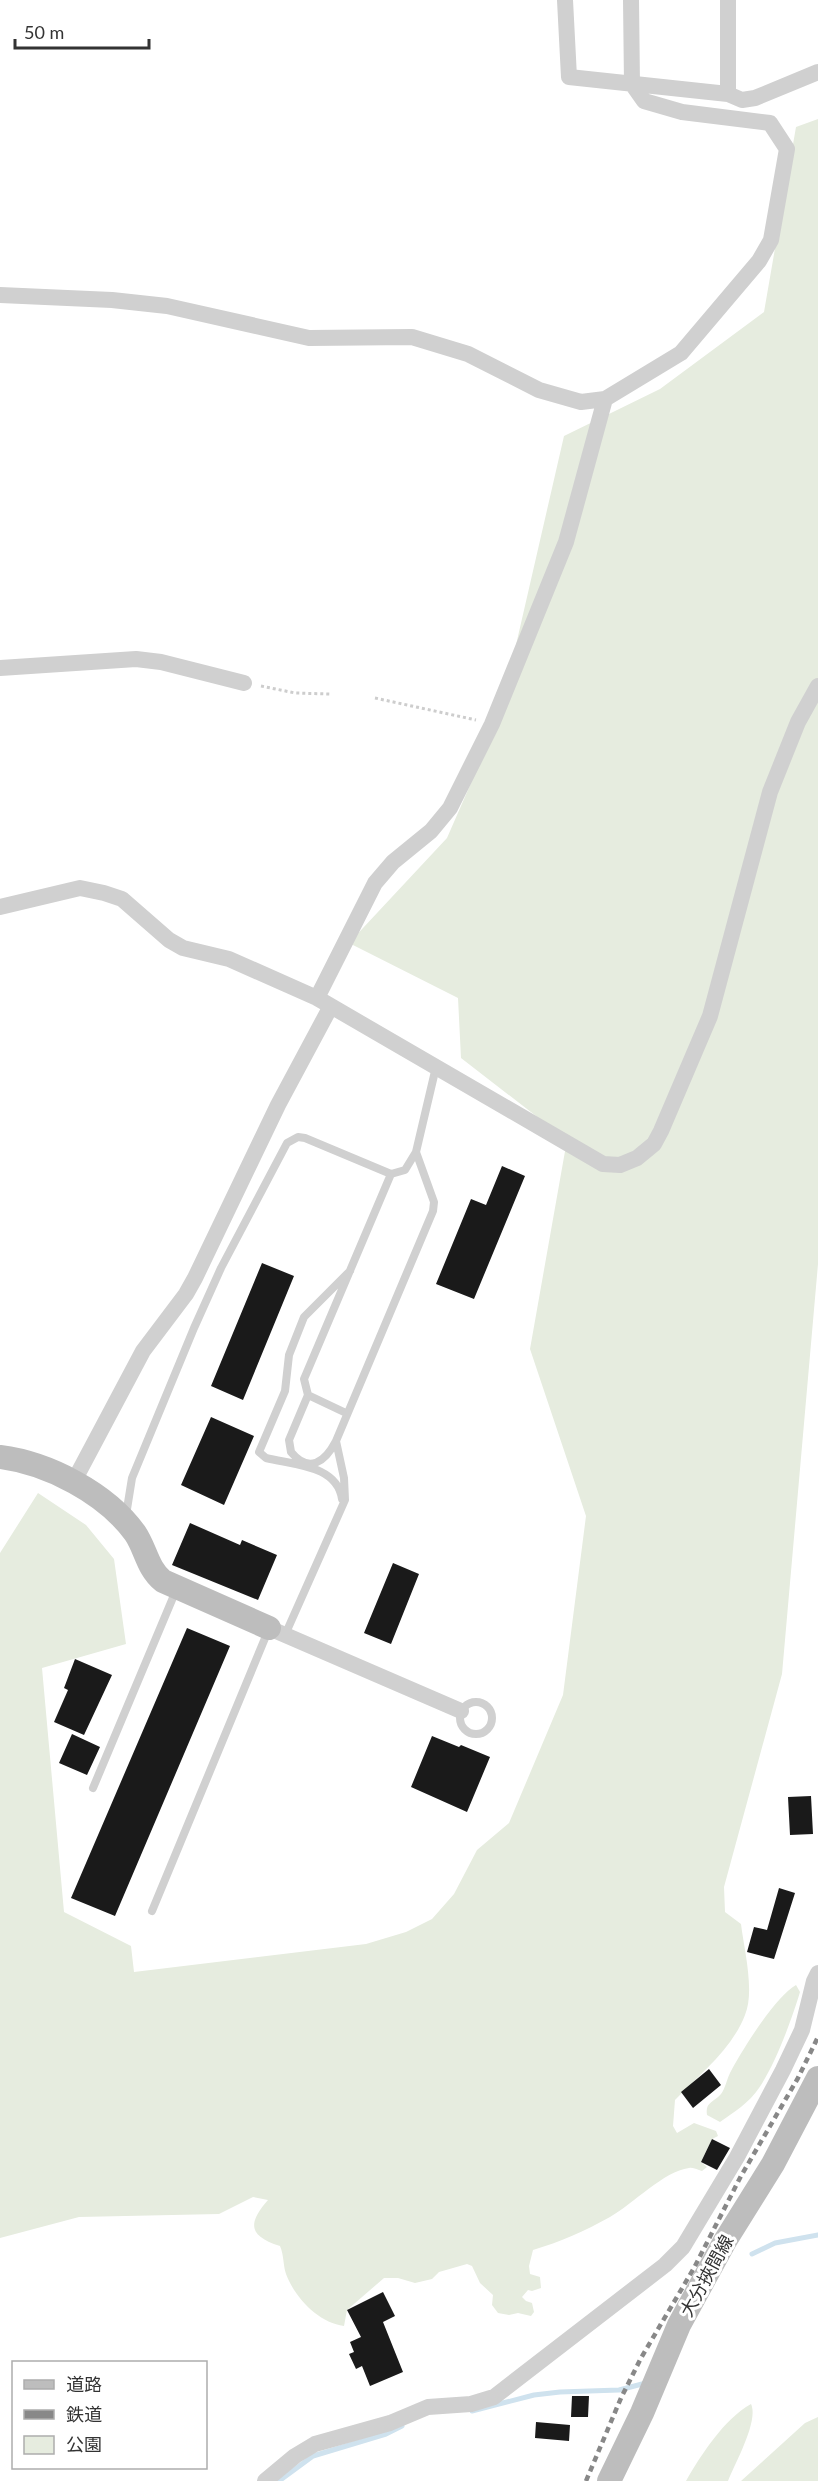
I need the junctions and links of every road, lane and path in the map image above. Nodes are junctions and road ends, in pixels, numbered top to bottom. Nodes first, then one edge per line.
1 (565, 0) edge
2 (631, 0) edge
3 (728, 0) edge
4 (818, 72) edge
5 (632, 84) junction
6 (728, 94) junction
7 (0, 295) edge
8 (605, 399) junction
9 (0, 668) edge
10 (244, 682) joint
11 (818, 686) edge
12 (330, 694) dead end
13 (375, 698) dead end
14 (492, 724) junction
15 (0, 907) edge
16 (324, 1002) junction
17 (436, 1067) junction
18 (416, 1152) junction
19 (391, 1174) junction
20 (350, 1271) junction
21 (308, 1395) junction
22 (346, 1413) junction
23 (336, 1441) junction
24 (0, 1456) edge
25 (74, 1480) junction
26 (343, 1505) junction
27 (121, 1519) junction
28 (177, 1588) junction
29 (277, 1631) junction
30 (462, 1711) junction
31 (93, 1788) dead end
32 (152, 1911) dead end
33 (818, 1973) edge
34 (818, 2078) edge
35 (266, 2481) edge
36 (609, 2481) edge

1 - 5 street
2 - 5 street
3 - 6 street
4 - 6 street
5 - 6 street
5 - 8 street
7 - 8 street
8 - 14 street
9 - 10 street
10 - 12 path
11 - 17 street
13 - 14 path
14 - 16 street
15 - 16 street
16 - 17 street
16 - 25 street
17 - 18 lane
18 - 19 lane
18 - 22 lane
19 - 20 lane
19 - 27 lane
20 - 21 lane
20 - 26 lane
21 - 22 lane
21 - 23 lane
22 - 23 lane
23 - 26 lane
24 - 25 main road
25 - 27 main road
26 - 29 lane
27 - 28 main road
28 - 29 main road
28 - 31 lane
29 - 30 street
29 - 32 lane
30 - 30 lane
33 - 35 street
34 - 36 main road, 大分挾間線

